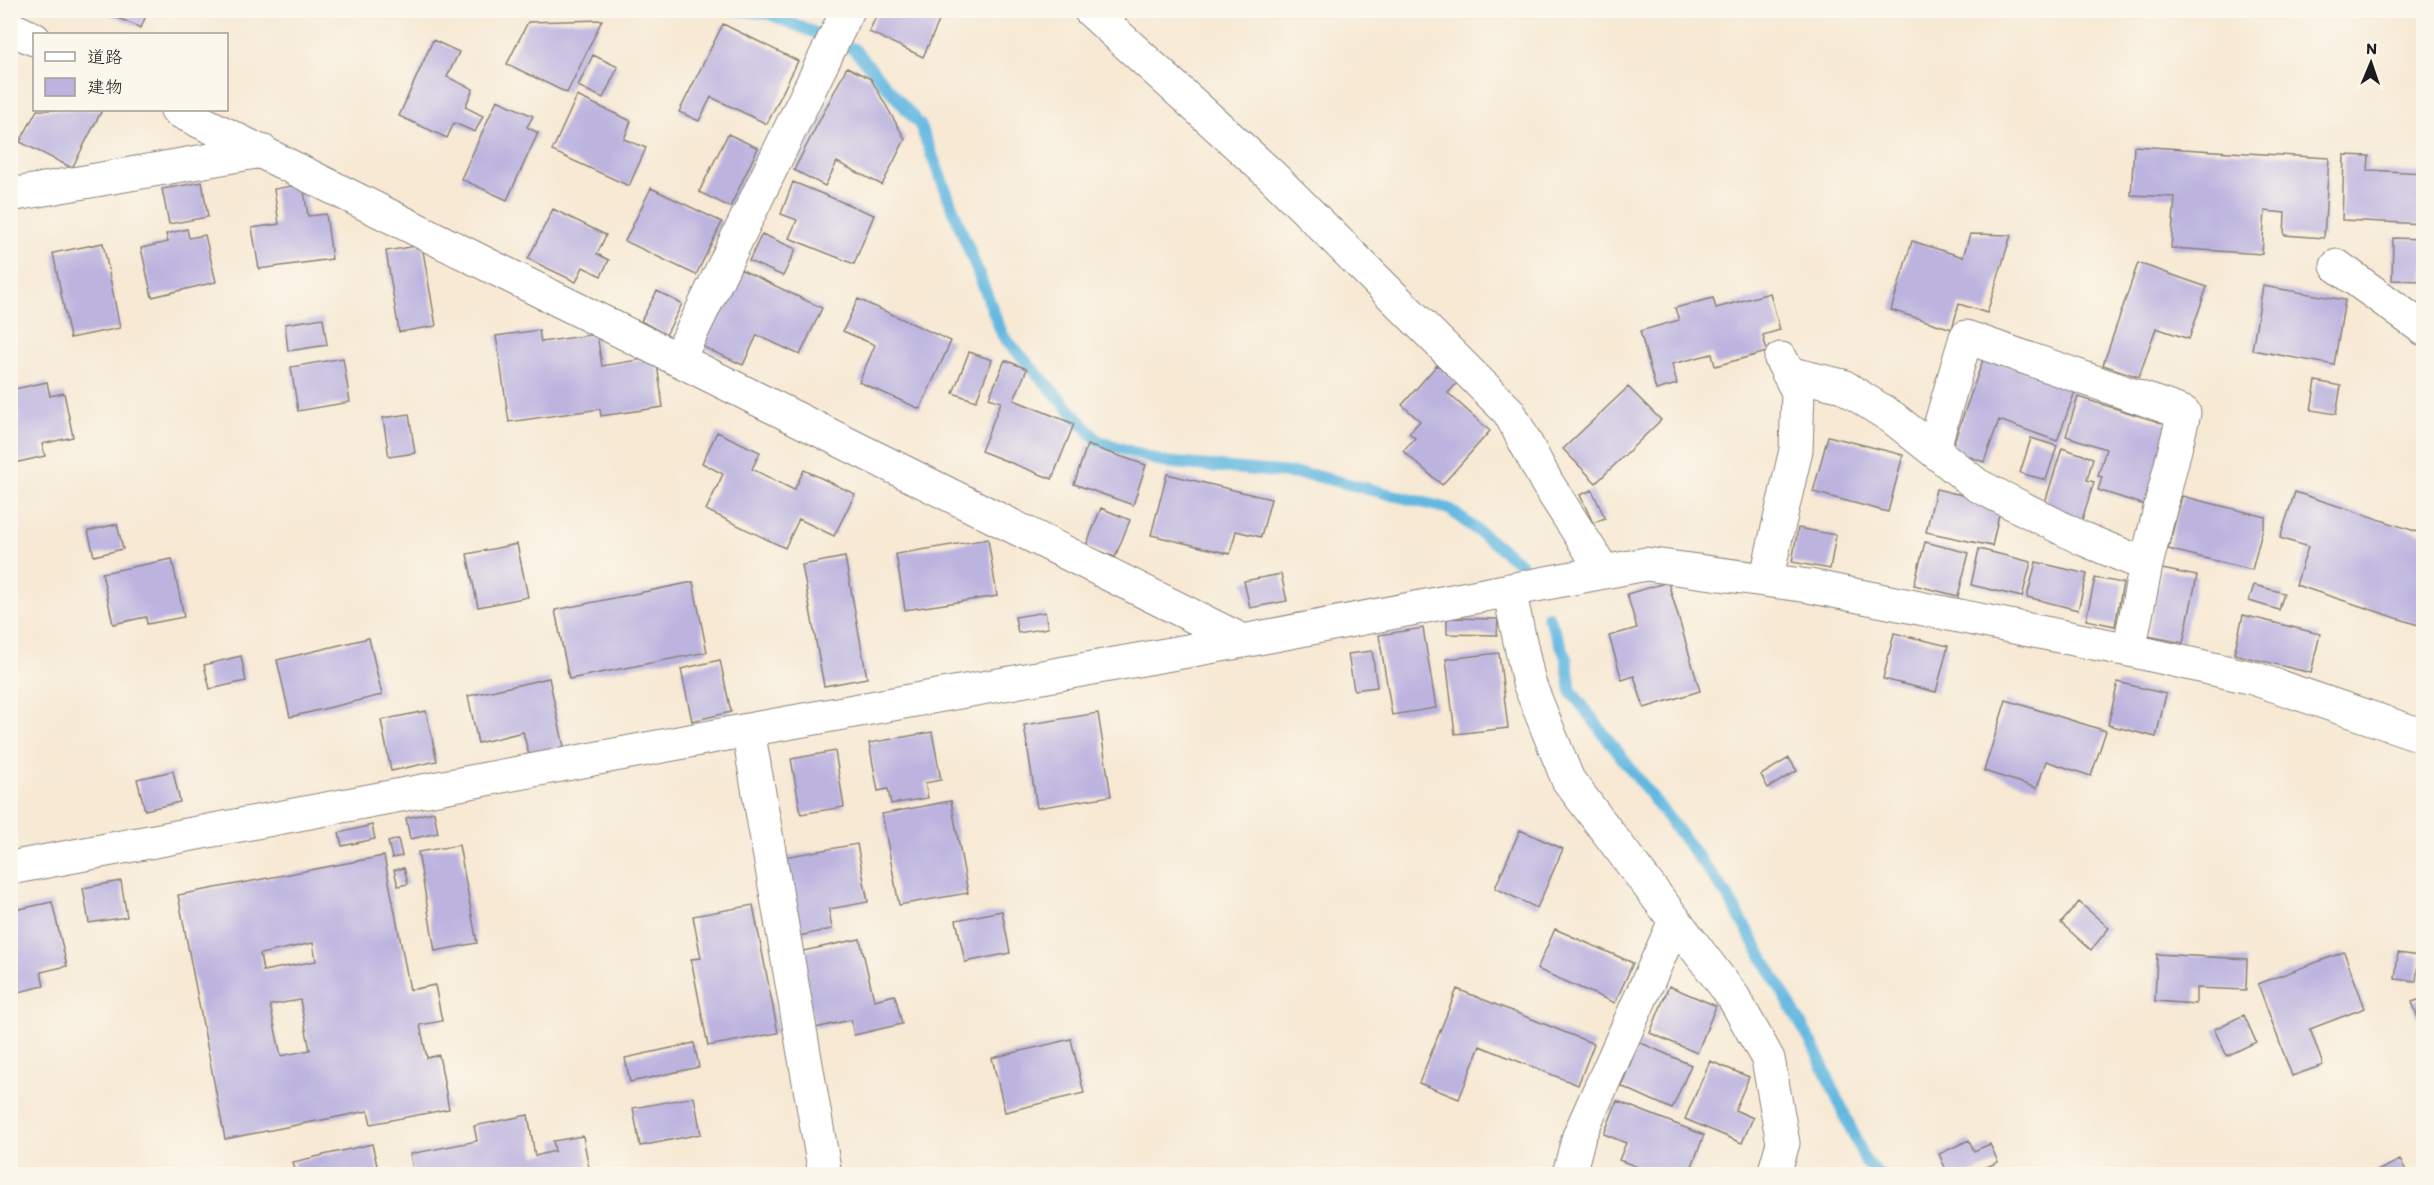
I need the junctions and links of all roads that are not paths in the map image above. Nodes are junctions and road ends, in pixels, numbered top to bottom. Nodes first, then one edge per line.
1 (1089, 10) edge
2 (845, 18) edge
3 (10, 27) edge
4 (33, 38) edge
5 (179, 111) edge
6 (262, 151) junction
7 (10, 195) edge
8 (2337, 266) dead end
9 (2424, 329) edge
10 (679, 358) junction
11 (1933, 450) junction
12 (2146, 565) junction
13 (1604, 572) junction
14 (1766, 580) junction
15 (1509, 590) junction
16 (1243, 641) junction
17 (2129, 650) junction
18 (748, 730) junction
19 (2424, 736) edge
20 (10, 868) edge
21 (1675, 921) junction
22 (825, 1174) edge
23 (1569, 1174) edge
24 (1774, 1174) edge

1 - 13 street
2 - 10 street
3 - 4 street
5 - 6 street
6 - 7 street
6 - 10 street
8 - 9 street
10 - 16 street
11 - 12 street
11 - 12 street
11 - 14 street
12 - 17 street
13 - 14 street
13 - 15 street
14 - 17 street
15 - 16 street
15 - 21 street
16 - 18 street
17 - 19 street
18 - 20 street
18 - 22 street
21 - 23 street
21 - 24 street

